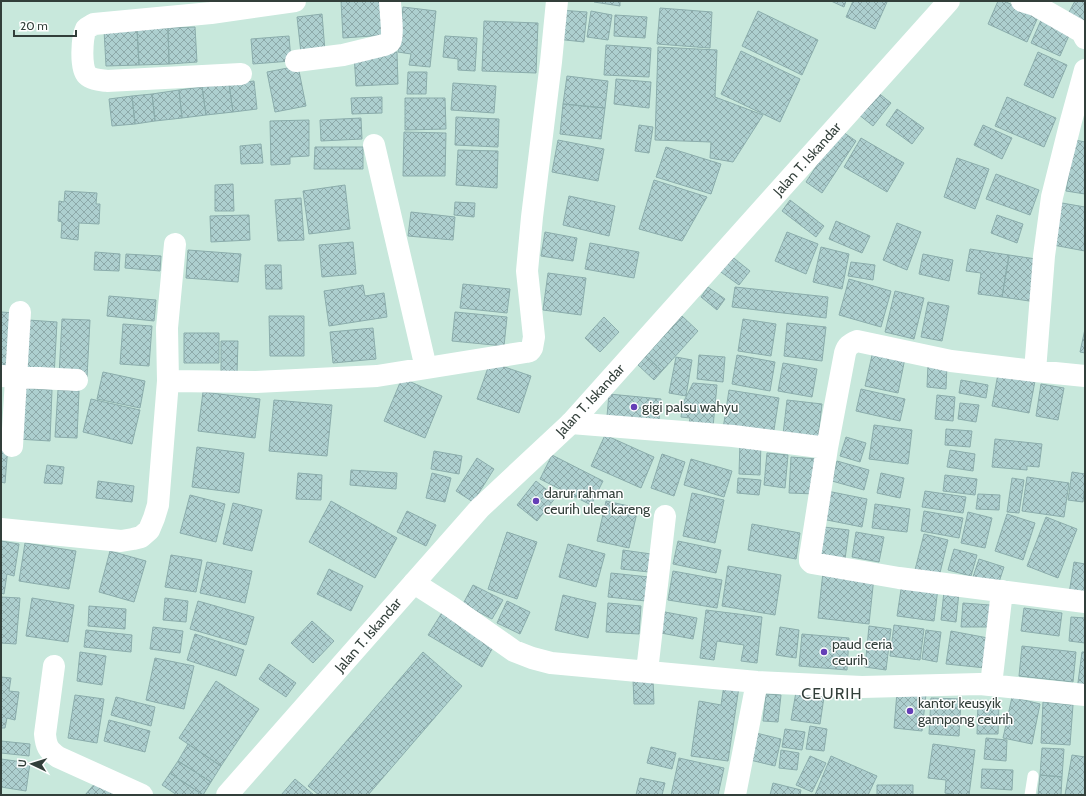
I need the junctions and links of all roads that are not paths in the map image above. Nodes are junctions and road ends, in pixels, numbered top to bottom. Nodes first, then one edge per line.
1 (295, 1) edge
2 (390, 1) edge
3 (557, 1) edge
4 (949, 1) edge
5 (1022, 1) edge
6 (1085, 38) edge
7 (296, 61) dead end
8 (1085, 70) edge
9 (241, 74) dead end
10 (1078, 122) edge
11 (374, 145) dead end
12 (175, 244) dead end
13 (20, 312) dead end
14 (426, 368) junction
15 (1035, 371) junction
16 (9, 376) edge
17 (1085, 376) edge
18 (77, 380) dead end
19 (168, 381) junction
20 (571, 423) junction
21 (12, 446) dead end
22 (827, 448) junction
23 (665, 516) dead end
24 (1, 530) edge
25 (414, 583) junction
26 (1002, 591) junction
27 (1085, 602) edge
28 (54, 666) dead end
29 (647, 671) junction
30 (757, 682) junction
31 (991, 685) junction
32 (1085, 695) edge
33 (1032, 776) dead end
34 (142, 795) edge
35 (227, 795) edge
36 (735, 795) edge
37 (1030, 795) edge

1 - 9 street
2 - 7 street
3 - 14 street
4 - 20 street, Jalan T. Iskandar
5 - 6 street
8 - 10 street
10 - 15 street
11 - 14 street
12 - 19 street
13 - 16 street
14 - 19 street
15 - 17 street
15 - 22 street
16 - 18 street
16 - 21 street
19 - 24 street
20 - 22 street
20 - 25 street, Jalan T. Iskandar
22 - 26 street
23 - 29 street
25 - 29 street
25 - 35 street, Jalan T. Iskandar
26 - 27 street
26 - 31 street
28 - 34 street
29 - 30 street
30 - 31 street
30 - 36 street
31 - 32 street
33 - 37 lane

